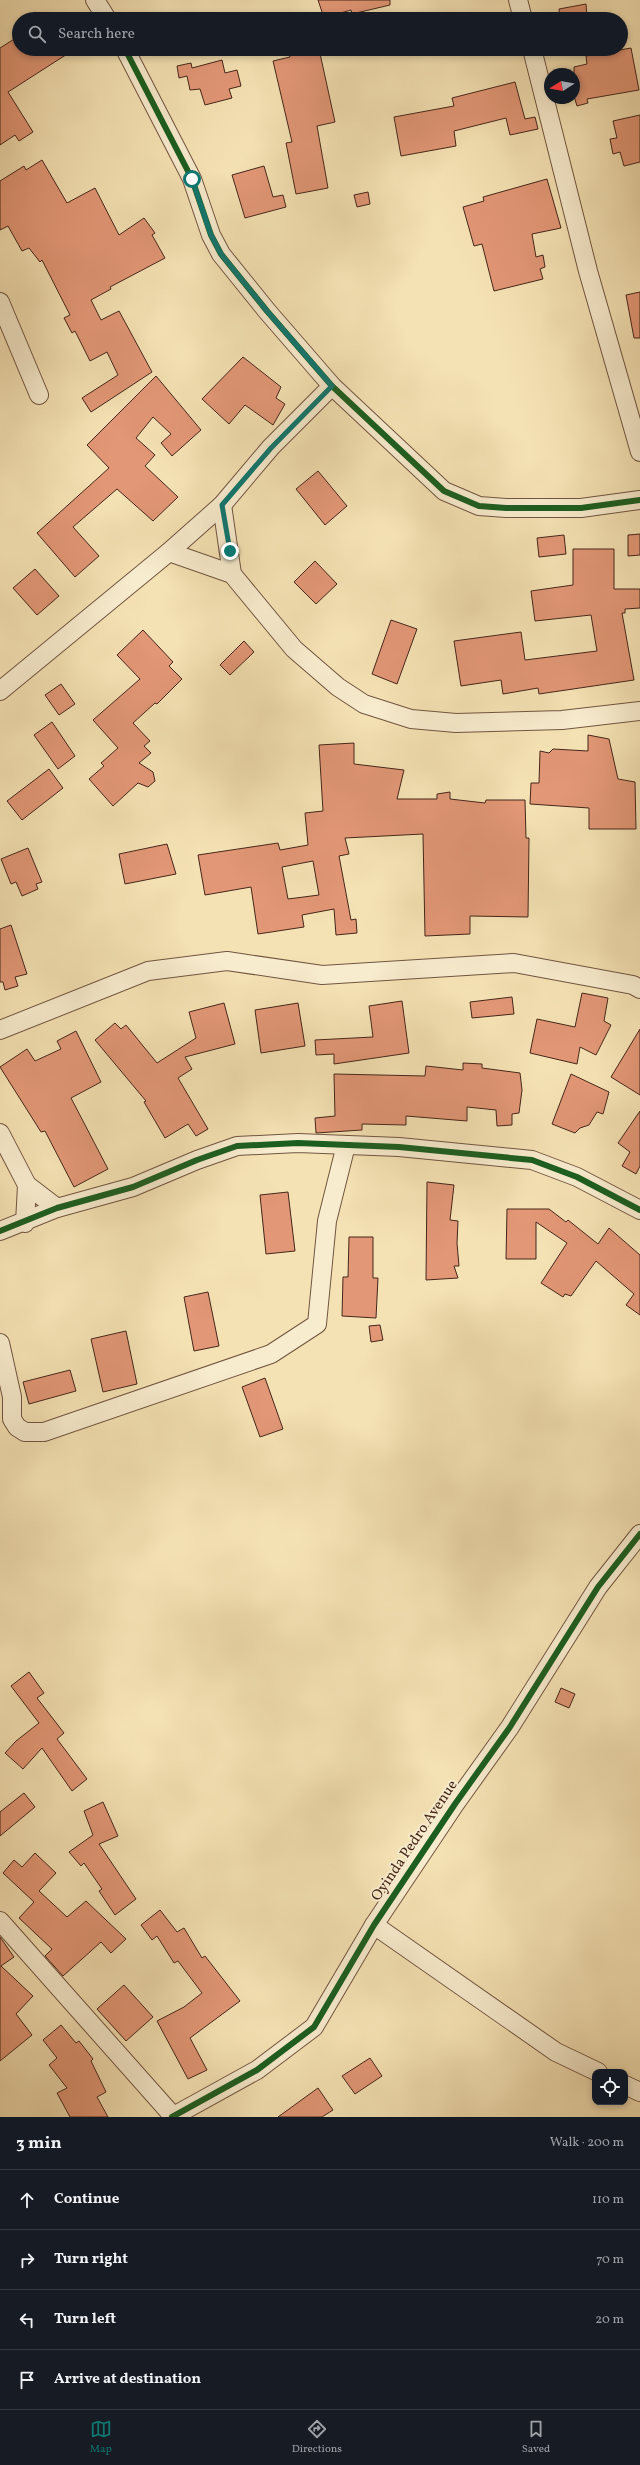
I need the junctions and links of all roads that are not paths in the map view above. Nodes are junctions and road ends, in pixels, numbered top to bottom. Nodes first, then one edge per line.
1 (95, 0) edge
2 (518, 0) edge
3 (103, 12) edge
4 (521, 12) edge
5 (129, 56) edge
6 (534, 56) edge
7 (0, 302) edge
8 (332, 386) junction
9 (39, 395) dead end
10 (640, 452) edge
11 (640, 500) edge
12 (222, 505) junction
13 (169, 552) junction
14 (232, 574) junction
15 (0, 691) edge
16 (640, 711) edge
17 (640, 989) edge
18 (0, 1030) edge
19 (0, 1133) edge
20 (346, 1145) junction
21 (27, 1185) junction
22 (57, 1208) junction
23 (640, 1210) edge
24 (25, 1223) junction
25 (0, 1231) edge
26 (0, 1344) edge
27 (640, 1534) edge
28 (0, 1921) edge
29 (374, 1926) junction
30 (592, 2069) edge
31 (628, 2086) edge
32 (640, 2092) edge
33 (173, 2117) edge

1 - 3 street
2 - 4 street
5 - 8 street
6 - 10 street
7 - 9 street
8 - 11 street
8 - 12 street
12 - 13 street
12 - 14 street
13 - 14 street
13 - 15 street
14 - 16 street
17 - 18 street
19 - 21 street
20 - 22 street
20 - 23 street
20 - 26 street
21 - 22 street
21 - 24 street
22 - 24 street
24 - 25 street
27 - 29 street, Oyinda Pedro Avenue
28 - 33 street
29 - 30 street
29 - 33 street, Oyinda Pedro Avenue
31 - 32 street

